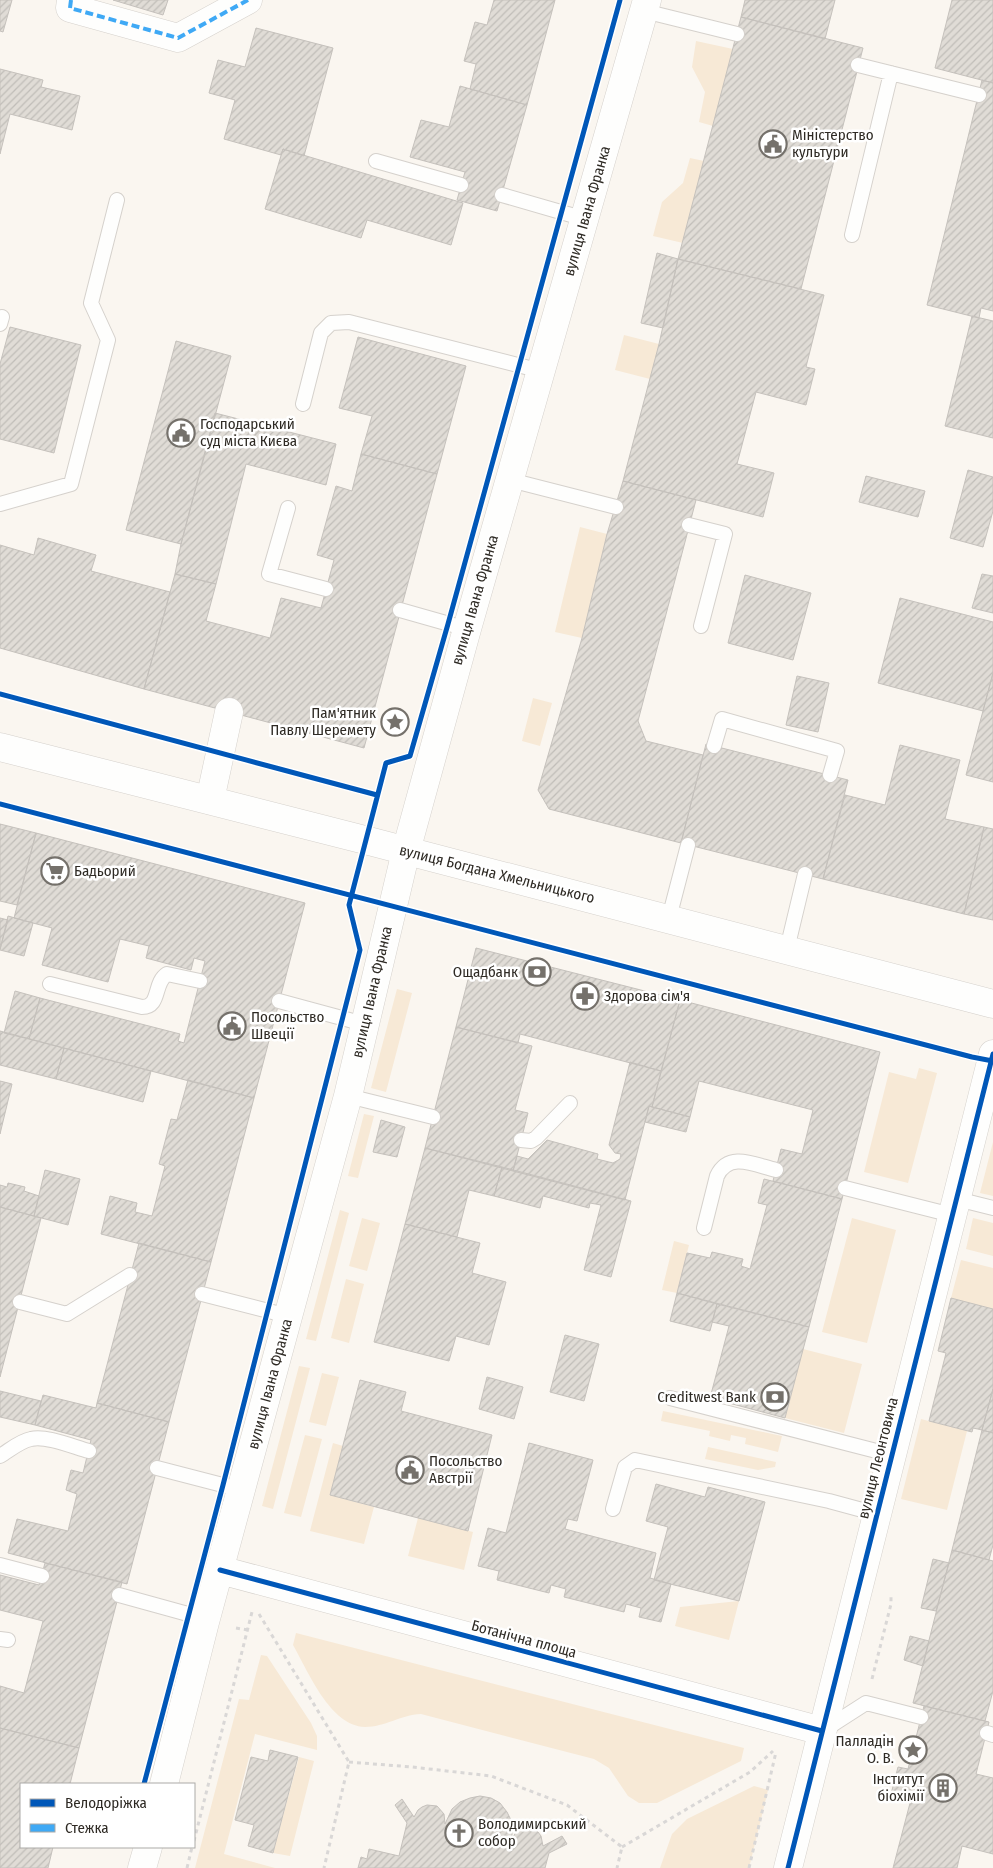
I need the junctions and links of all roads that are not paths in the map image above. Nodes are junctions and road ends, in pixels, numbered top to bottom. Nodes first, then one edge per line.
1 (71, 0) edge
2 (248, 0) edge
3 (646, 6) edge
4 (736, 34) dead end
5 (858, 65) dead end
6 (891, 74) junction
7 (979, 95) dead end
8 (376, 161) dead end
9 (461, 185) dead end
10 (502, 195) dead end
11 (117, 200) dead end
12 (585, 219) junction
13 (852, 235) dead end
14 (541, 371) junction
15 (303, 404) dead end
16 (510, 480) junction
17 (0, 504) edge
18 (616, 507) dead end
19 (288, 508) dead end
20 (689, 526) dead end
21 (326, 589) dead end
22 (400, 610) dead end
23 (701, 626) dead end
24 (467, 629) junction
25 (229, 712) dead end
26 (714, 746) dead end
27 (0, 748) edge
28 (830, 775) dead end
29 (210, 800) junction
30 (688, 845) dead end
31 (406, 851) junction
32 (805, 874) dead end
33 (669, 918) junction
34 (787, 949) junction
35 (200, 981) dead end
36 (50, 984) dead end
37 (279, 1002) dead end
38 (993, 1004) edge
39 (364, 1024) junction
40 (993, 1054) edge
41 (348, 1096) junction
42 (570, 1104) dead end
43 (432, 1117) dead end
44 (521, 1140) dead end
45 (776, 1170) dead end
46 (845, 1188) dead end
47 (955, 1207) junction
48 (993, 1208) edge
49 (704, 1228) dead end
50 (130, 1275) dead end
51 (202, 1294) dead end
52 (20, 1302) dead end
53 (288, 1316) junction
54 (670, 1398) dead end
55 (88, 1450) dead end
56 (892, 1455) junction
57 (0, 1456) edge
58 (157, 1468) dead end
59 (242, 1490) junction
60 (613, 1509) dead end
61 (877, 1514) junction
62 (0, 1565) edge
63 (220, 1570) junction
64 (42, 1576) dead end
65 (119, 1595) dead end
66 (206, 1619) junction
67 (921, 1717) dead end
68 (822, 1731) junction
69 (164, 1783) edge
70 (148, 1848) edge
71 (142, 1868) edge
72 (788, 1868) edge

1 - 2 street
3 - 4 lane
3 - 12 street, вулиця Івана Франка
5 - 6 lane
6 - 7 lane
6 - 13 lane
8 - 9 lane
10 - 12 lane
11 - 17 lane
12 - 14 street, вулиця Івана Франка
14 - 15 lane
14 - 16 street, вулиця Івана Франка
16 - 18 lane
16 - 24 street, вулиця Івана Франка
19 - 21 lane
20 - 23 lane
22 - 24 lane
24 - 31 street, вулиця Івана Франка
25 - 29 street
26 - 28 lane
27 - 29 street, вулиця Богдана Хмельницького
29 - 31 street, вулиця Богдана Хмельницького
30 - 33 lane
31 - 33 street, вулиця Богдана Хмельницького
31 - 39 street, вулиця Івана Франка
32 - 34 lane
33 - 34 street, вулиця Богдана Хмельницького
34 - 38 street, вулиця Богдана Хмельницького
35 - 36 lane
37 - 39 lane
39 - 41 street, вулиця Івана Франка
40 - 47 street, вулиця Леонтовича
41 - 43 lane
41 - 53 street, вулиця Івана Франка
42 - 44 lane
45 - 49 lane
46 - 47 lane
47 - 48 lane
47 - 56 street, вулиця Леонтовича
50 - 52 lane
51 - 53 lane
53 - 59 street, вулиця Івана Франка
54 - 56 lane
55 - 57 lane
56 - 61 street, вулиця Леонтовича
58 - 59 lane
59 - 63 street, вулиця Івана Франка
60 - 61 lane
61 - 68 street, вулиця Леонтовича
62 - 64 lane
63 - 66 street, вулиця Івана Франка
63 - 68 street, Ботанічна площа
65 - 66 lane
66 - 69 street, вулиця Івана Франка
67 - 68 lane
68 - 72 street, вулиця Леонтовича
70 - 71 street

